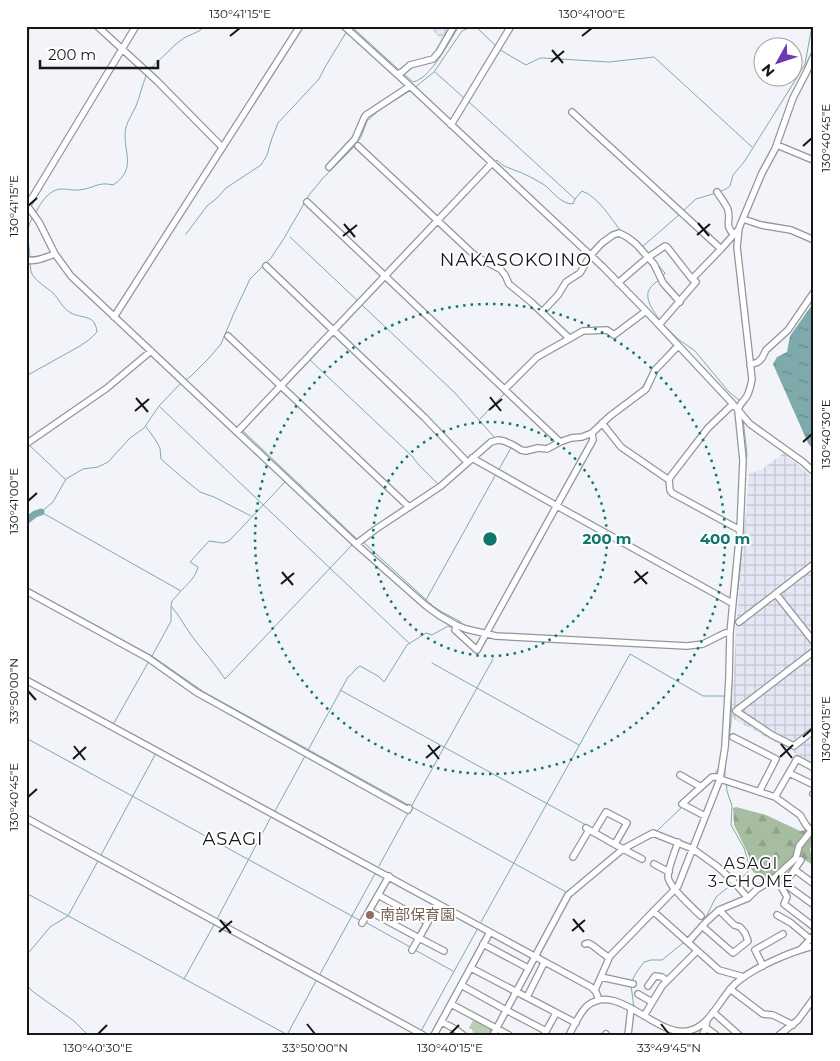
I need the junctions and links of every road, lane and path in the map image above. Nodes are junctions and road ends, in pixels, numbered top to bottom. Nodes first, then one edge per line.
1 (98, 26) edge
2 (136, 26) edge
3 (300, 26) edge
4 (344, 26) edge
5 (454, 26) edge
6 (511, 26) edge
7 (122, 49) junction
8 (814, 55) edge
9 (397, 74) junction
10 (412, 88) junction
11 (572, 112) dead end
12 (451, 125) junction
13 (777, 145) junction
14 (222, 146) junction
15 (358, 146) dead end
16 (812, 160) dead end
17 (492, 164) junction
18 (329, 167) dead end
19 (717, 192) dead end
20 (307, 202) dead end
21 (27, 206) edge
22 (743, 219) junction
23 (438, 220) junction
24 (739, 228) junction
25 (734, 235) junction
26 (814, 240) edge
27 (722, 249) junction
28 (56, 254) junction
29 (590, 256) junction
30 (648, 258) junction
31 (26, 260) edge
32 (266, 266) dead end
33 (385, 276) junction
34 (692, 279) junction
35 (618, 282) junction
36 (814, 292) edge
37 (680, 302) junction
38 (646, 311) junction
39 (542, 312) junction
40 (114, 317) junction
41 (659, 325) junction
42 (333, 329) junction
43 (228, 336) dead end
44 (569, 338) junction
45 (678, 346) junction
46 (151, 351) junction
47 (750, 365) junction
48 (280, 386) junction
49 (505, 390) junction
50 (732, 404) junction
51 (738, 411) junction
52 (602, 423) junction
53 (237, 432) junction
54 (592, 433) junction
55 (560, 442) junction
56 (26, 444) edge
57 (470, 460) junction
58 (814, 472) edge
59 (669, 480) junction
60 (557, 506) junction
61 (409, 507) junction
62 (740, 530) junction
63 (356, 544) junction
64 (814, 564) edge
65 (26, 590) edge
66 (776, 594) junction
67 (732, 603) junction
68 (739, 622) dead end
69 (456, 625) junction
70 (730, 633) junction
71 (486, 634) junction
72 (814, 642) edge
73 (814, 651) edge
74 (26, 680) edge
75 (814, 730) edge
76 (733, 737) dead end
77 (814, 768) edge
78 (789, 773) junction
79 (680, 775) dead end
80 (720, 778) junction
81 (814, 785) edge
82 (701, 788) junction
83 (759, 792) junction
84 (775, 798) junction
85 (409, 808) dead end
86 (705, 816) junction
87 (26, 818) edge
88 (590, 830) junction
89 (812, 831) edge
90 (678, 842) junction
91 (615, 844) junction
92 (624, 849) junction
93 (693, 849) junction
94 (573, 857) dead end
95 (642, 859) dead end
96 (801, 860) dead end
97 (654, 864) dead end
98 (795, 870) junction
99 (669, 872) junction
100 (389, 876) junction
101 (786, 884) junction
102 (814, 884) edge
103 (676, 890) junction
104 (378, 895) junction
105 (748, 898) junction
106 (438, 904) junction
107 (814, 905) edge
108 (719, 910) junction
109 (369, 911) junction
110 (653, 912) junction
111 (777, 915) dead end
112 (701, 916) dead end
113 (427, 922) junction
114 (362, 923) dead end
115 (702, 926) junction
116 (814, 926) edge
117 (490, 932) junction
118 (783, 934) dead end
119 (812, 937) edge
120 (419, 938) junction
121 (688, 942) junction
122 (483, 944) junction
123 (585, 944) dead end
124 (814, 946) edge
125 (801, 949) junction
126 (412, 950) dead end
127 (444, 951) dead end
128 (697, 951) junction
129 (534, 957) junction
130 (609, 958) junction
131 (544, 962) junction
132 (763, 966) junction
133 (471, 968) junction
134 (528, 968) junction
135 (601, 977) junction
136 (744, 977) junction
137 (667, 981) junction
138 (461, 984) junction
139 (633, 984) dead end
140 (648, 986) dead end
141 (730, 989) junction
142 (595, 990) junction
143 (516, 992) junction
144 (638, 994) dead end
145 (527, 997) junction
146 (814, 998) edge
147 (599, 1000) junction
148 (652, 1002) junction
149 (451, 1004) junction
150 (506, 1010) junction
151 (633, 1010) junction
152 (713, 1012) junction
153 (556, 1013) junction
154 (644, 1016) junction
155 (707, 1020) junction
156 (442, 1022) junction
157 (576, 1023) junction
158 (793, 1025) junction
159 (705, 1027) junction
160 (496, 1028) junction
161 (545, 1033) edge
162 (681, 1033) edge
163 (715, 1034) edge
164 (423, 1035) edge
165 (434, 1035) edge
166 (462, 1035) edge
167 (493, 1035) edge
168 (509, 1035) edge
169 (569, 1035) edge
170 (628, 1035) edge
171 (702, 1035) edge
172 (739, 1035) edge
173 (779, 1035) edge

1 - 7 street
2 - 7 street
3 - 14 street
4 - 9 street
5 - 9 street
6 - 12 street
7 - 14 street
7 - 21 street
8 - 13 street
9 - 10 street
10 - 12 street
10 - 18 street
11 - 27 street
12 - 17 street
13 - 16 street
13 - 22 street
14 - 40 street
15 - 23 street
17 - 23 street
17 - 29 street
19 - 25 street
20 - 33 street
21 - 28 street
22 - 24 street
22 - 26 street
23 - 33 street
23 - 39 street
24 - 25 street
24 - 47 street
25 - 27 street
27 - 34 street
28 - 31 street
28 - 40 street
29 - 30 street
29 - 35 street
29 - 39 street
30 - 34 street
30 - 35 street
30 - 37 street
32 - 42 street
33 - 42 street
33 - 49 street
34 - 37 street
35 - 38 street
36 - 47 street
37 - 41 street
38 - 41 street
38 - 44 street
39 - 44 street
40 - 46 street
41 - 45 street
42 - 48 street
42 - 57 street
43 - 48 street
44 - 49 street
45 - 50 street
45 - 52 street
46 - 53 street
46 - 56 street
47 - 51 street
48 - 53 street
48 - 61 street
49 - 55 street
50 - 51 street
50 - 59 street
51 - 58 street
51 - 62 street
52 - 54 street
52 - 59 street
53 - 63 street
54 - 55 street
54 - 60 street
55 - 57 street
57 - 60 street
57 - 61 street
59 - 62 street
60 - 67 street
60 - 71 street
61 - 63 street
62 - 67 street
63 - 69 street
64 - 66 street
65 - 85 street
66 - 68 street
66 - 72 street
67 - 70 street
69 - 71 street
69 - 71 street
70 - 71 street
70 - 80 street
73 - 75 street
74 - 100 street
76 - 83 street
77 - 78 street
78 - 81 street
78 - 84 street
79 - 82 street
80 - 82 street
80 - 83 street
80 - 86 street
82 - 86 street
83 - 84 street
84 - 89 street
86 - 93 street
87 - 164 street
88 - 91 street
88 - 91 street
88 - 94 street
89 - 105 street
90 - 92 street
90 - 93 street
90 - 99 street
91 - 92 street
92 - 95 street
92 - 129 street
93 - 103 street
93 - 105 street
96 - 98 street
97 - 99 street
98 - 101 street
98 - 102 street
99 - 103 street
100 - 104 street
100 - 106 street
101 - 107 street
101 - 116 street
103 - 110 street
103 - 112 street
104 - 109 street
104 - 113 street
105 - 108 street
106 - 113 street
106 - 117 street
108 - 115 street
108 - 115 street
109 - 114 street
109 - 120 street
110 - 121 street
110 - 130 street
111 - 119 street
113 - 120 street
115 - 121 street
117 - 122 street
117 - 129 street
118 - 132 street
119 - 125 street
120 - 126 street
120 - 127 street
121 - 128 street
122 - 133 street
122 - 134 street
123 - 130 street
124 - 125 street
125 - 132 street
128 - 136 street
128 - 137 street
129 - 131 street
129 - 134 street
130 - 135 street
131 - 142 street
131 - 145 street
132 - 136 street
133 - 138 street
133 - 143 street
134 - 143 street
135 - 139 street
135 - 142 street
136 - 141 street
137 - 140 street
137 - 148 street
138 - 149 street
138 - 150 street
141 - 152 street
141 - 158 street
142 - 147 street
143 - 145 street
143 - 150 street
144 - 148 street
145 - 153 street
146 - 158 street
147 - 151 street
147 - 157 street
148 - 154 street
149 - 156 street
149 - 160 street
150 - 160 street
150 - 161 street
151 - 154 street
151 - 170 street
152 - 155 street
152 - 172 street
153 - 157 street
153 - 161 street
154 - 162 street
155 - 159 street
155 - 162 street
156 - 165 street
156 - 166 street
157 - 169 street
158 - 173 street
159 - 163 street
159 - 171 street
160 - 167 street
160 - 168 street

